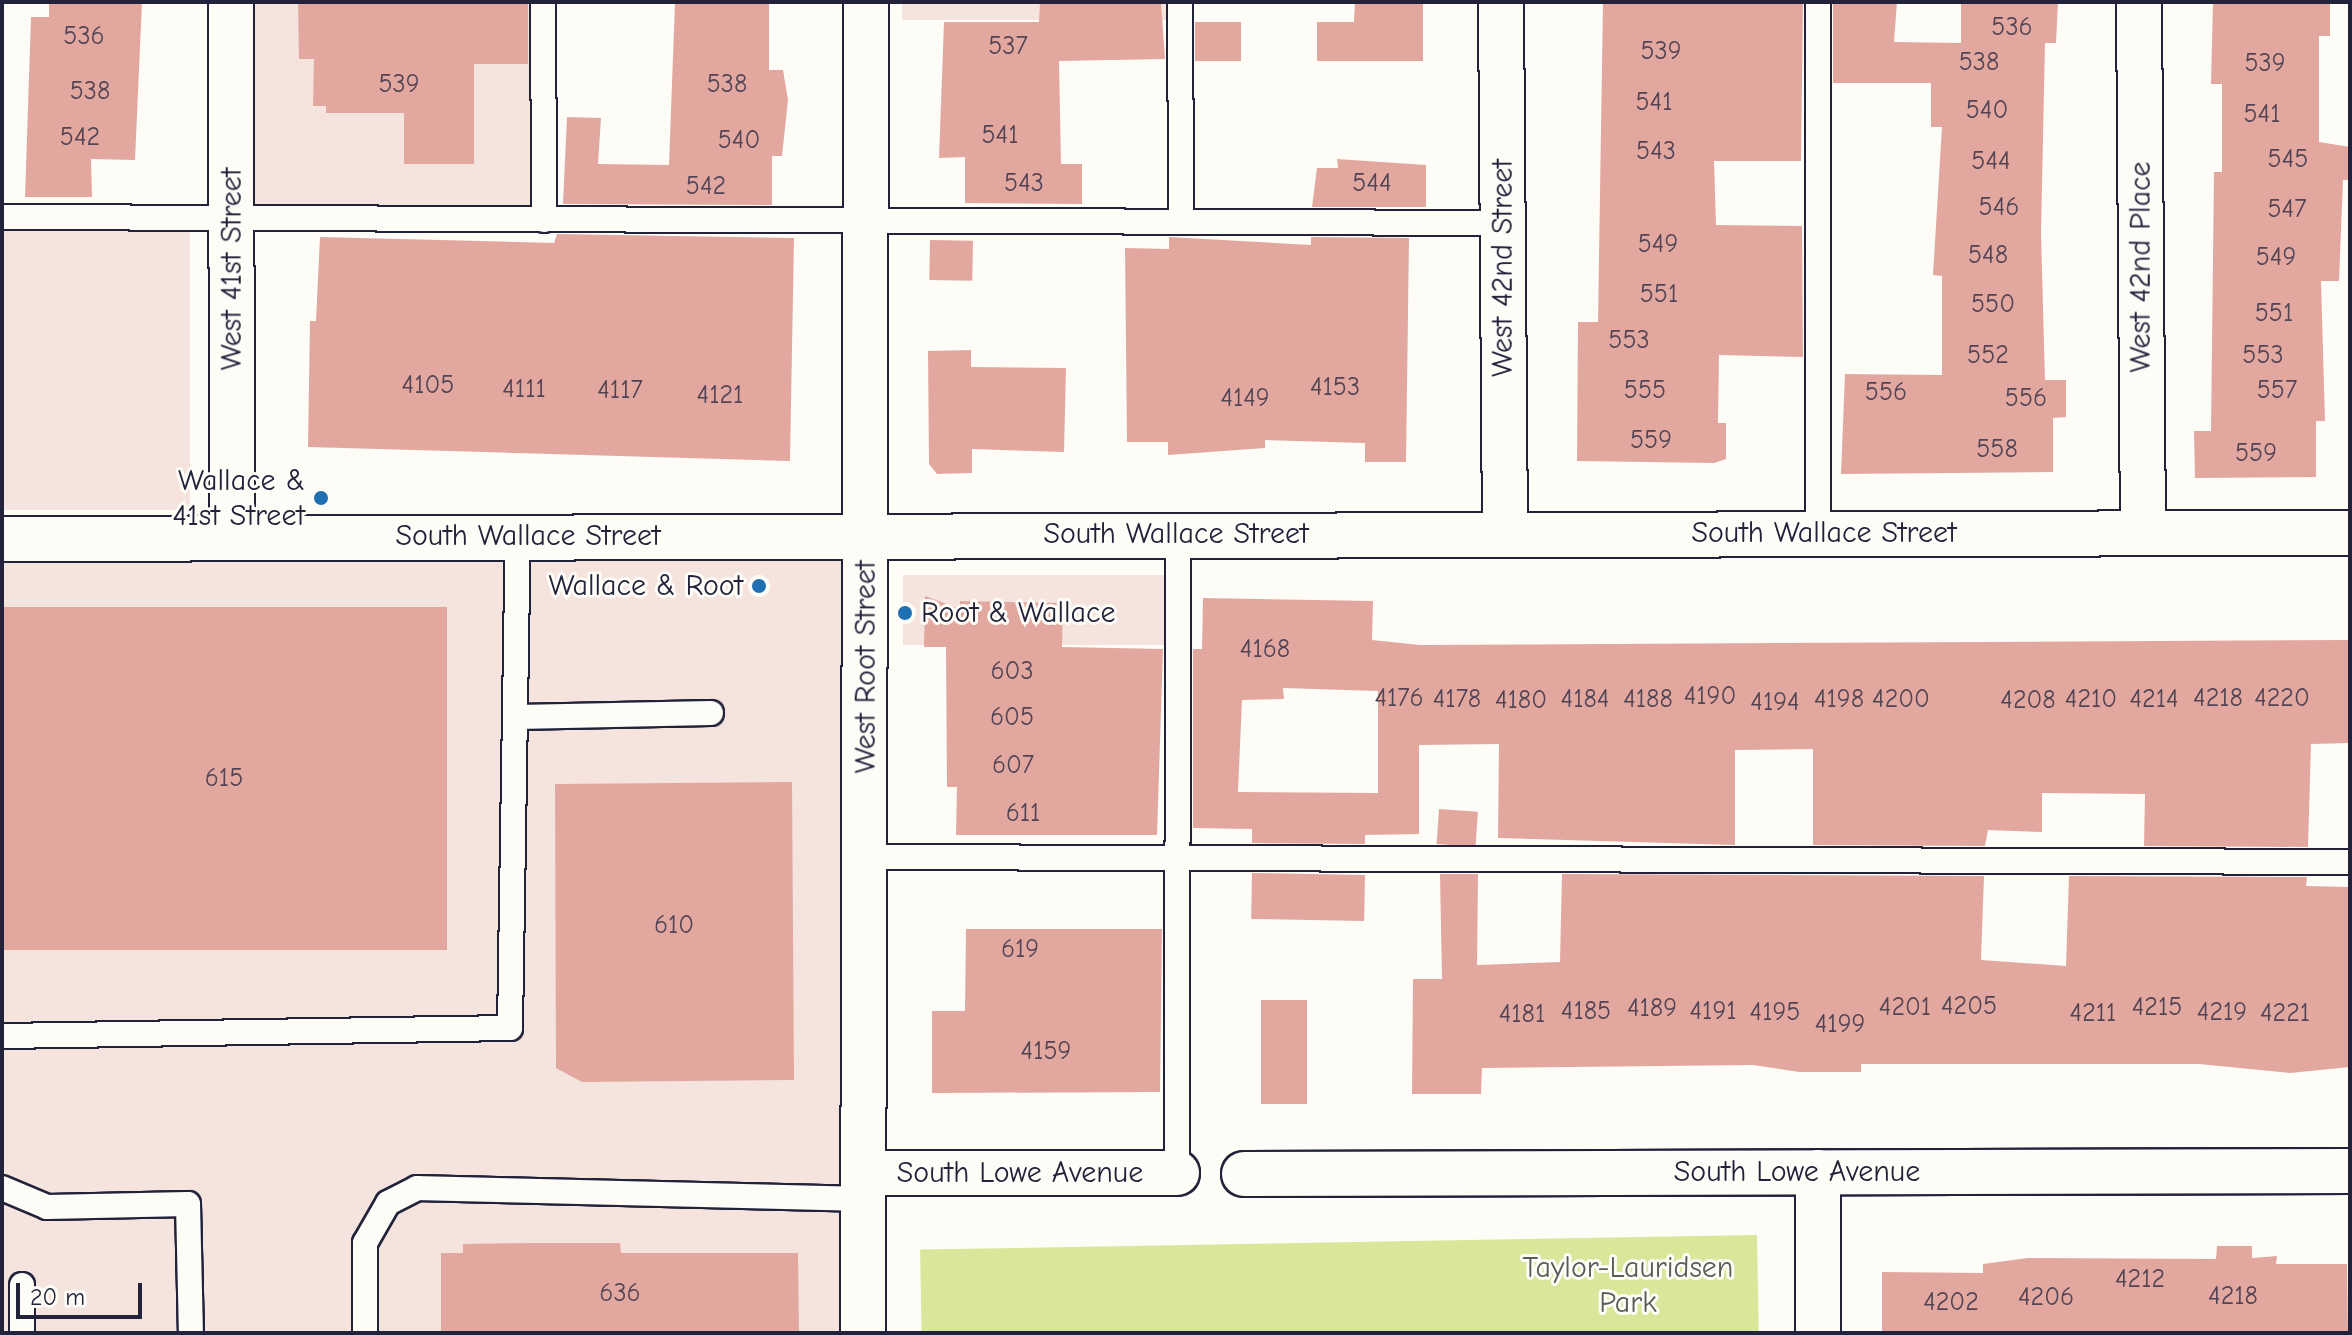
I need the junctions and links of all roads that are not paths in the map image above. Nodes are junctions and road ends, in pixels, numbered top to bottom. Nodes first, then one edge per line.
1 (231, 2) edge
2 (543, 2) edge
3 (866, 2) edge
4 (1180, 2) edge
5 (1501, 2) edge
6 (1818, 2) edge
7 (2139, 2) edge
8 (2, 217) edge
9 (231, 217) junction
10 (544, 220) junction
11 (866, 220) junction
12 (1181, 222) junction
13 (1503, 223) junction
14 (2143, 533) junction
15 (2350, 533) edge
16 (866, 534) junction
17 (1178, 534) junction
18 (1505, 534) junction
19 (1818, 534) junction
20 (518, 536) junction
21 (232, 537) junction
22 (2, 539) edge
23 (711, 713) dead end
24 (517, 717) junction
25 (865, 857) junction
26 (1177, 859) junction
27 (2350, 862) edge
28 (2, 1036) edge
29 (2350, 1171) edge
30 (1818, 1172) junction
31 (1177, 1173) joint
32 (1244, 1174) dead end
33 (864, 1186) junction
34 (2, 1188) edge
35 (22, 1285) dead end
36 (22, 1333) edge
37 (191, 1333) edge
38 (365, 1333) edge
39 (863, 1333) edge
40 (1818, 1333) edge

1 - 9 street, West 41st Street
2 - 10 lane
3 - 11 street, West Root Street
4 - 12 lane
5 - 13 street, West 42nd Street
6 - 19 lane
7 - 14 street, West 42nd Place
8 - 9 lane
9 - 10 lane
9 - 21 street, West 41st Street
10 - 11 lane
11 - 12 lane
11 - 16 street, West Root Street
12 - 13 lane
13 - 18 street, West 42nd Street
14 - 15 street, South Wallace Street
14 - 19 street, South Wallace Street
16 - 17 street, South Wallace Street
16 - 20 street, South Wallace Street
16 - 25 street, West Root Street
17 - 18 street, South Wallace Street
17 - 26 lane
18 - 19 street, South Wallace Street
20 - 21 street, South Wallace Street
20 - 24 lane
21 - 22 street, South Wallace Street
23 - 24 lane
24 - 28 lane
25 - 26 lane
25 - 33 street, West Root Street
26 - 27 lane
26 - 31 lane
29 - 30 street, South Lowe Avenue
30 - 32 street, South Lowe Avenue
30 - 40 street
31 - 33 street, South Lowe Avenue
33 - 38 lane
33 - 39 street, West Root Street
34 - 37 lane
35 - 36 lane

